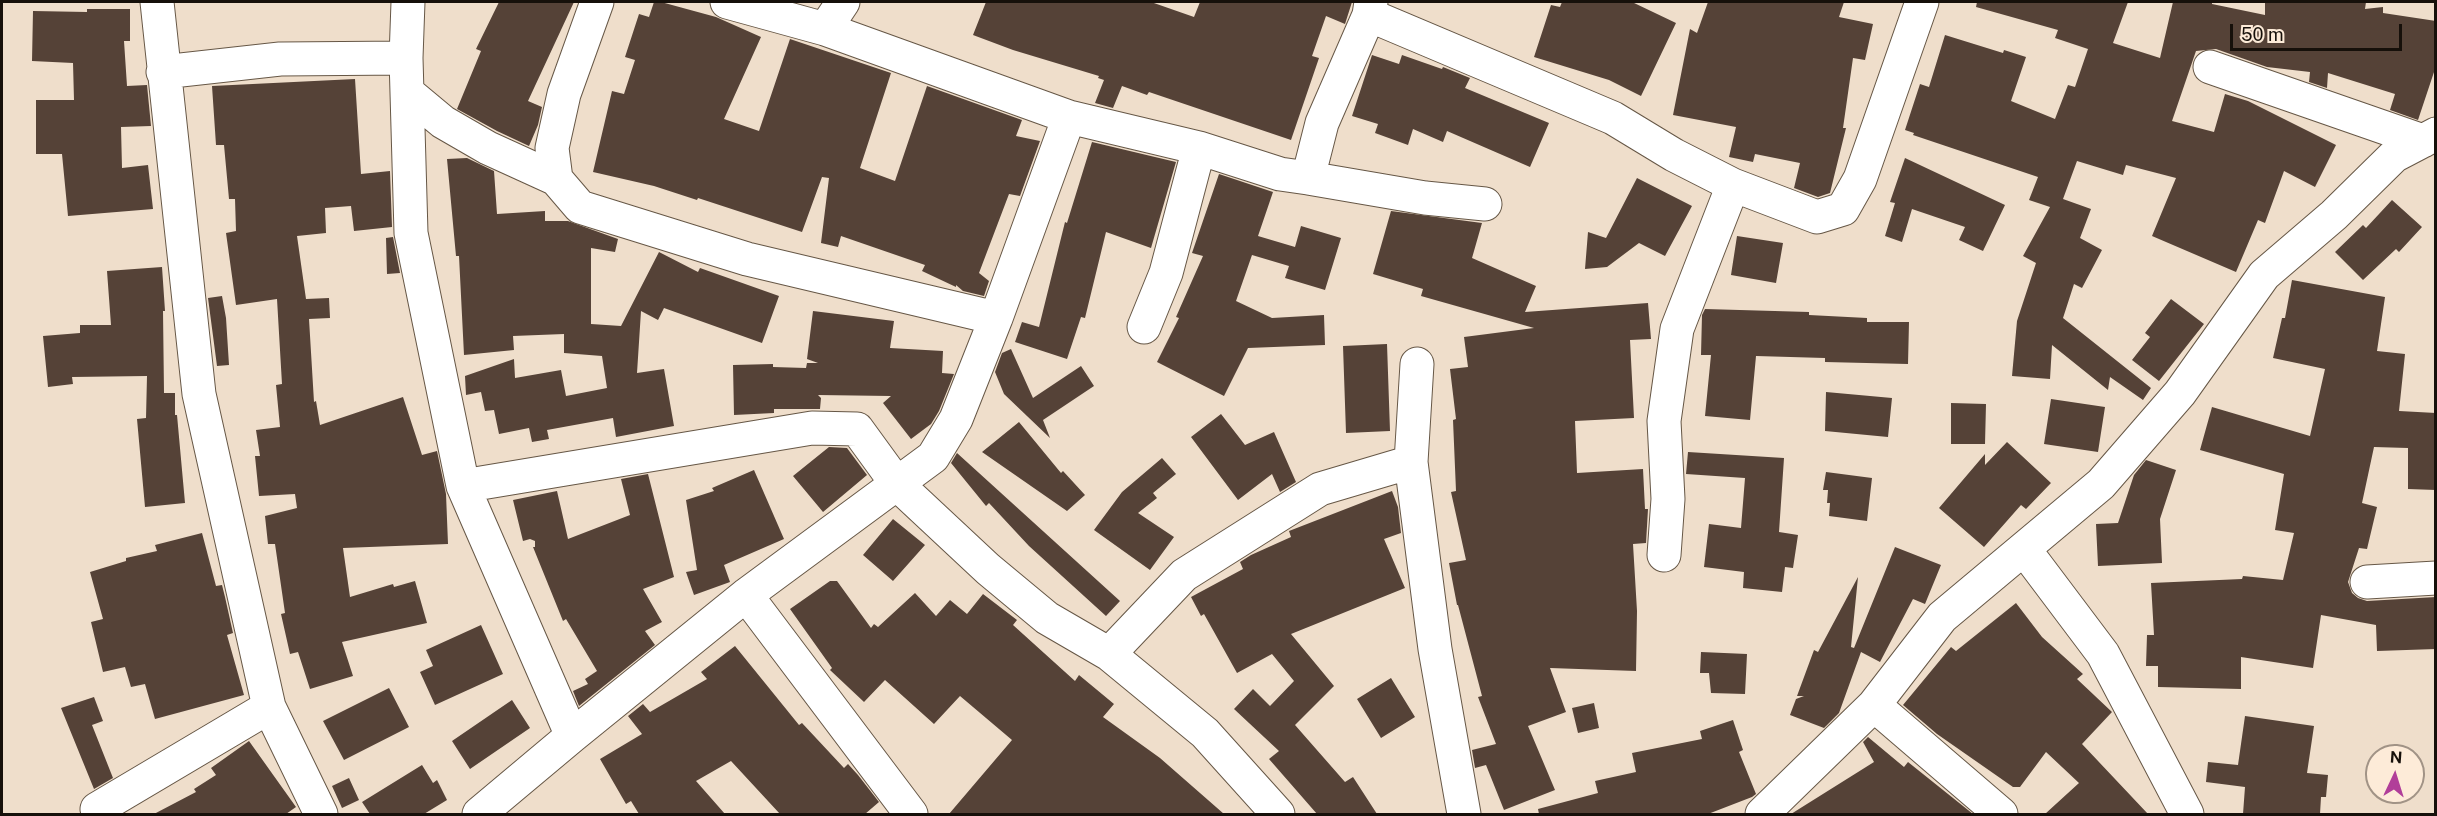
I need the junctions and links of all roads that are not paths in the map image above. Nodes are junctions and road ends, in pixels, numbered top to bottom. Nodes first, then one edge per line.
1 (157, 2) edge
2 (408, 2) edge
3 (597, 2) edge
4 (727, 2) edge
5 (843, 2) edge
6 (1923, 2) edge
7 (1370, 8) edge
8 (825, 28) junction
9 (406, 58) junction
10 (2210, 67) dead end
11 (163, 72) junction
12 (407, 92) junction
13 (1069, 117) junction
14 (2429, 137) edge
15 (1198, 148) junction
16 (1308, 178) junction
17 (556, 179) junction
18 (1733, 185) junction
19 (1485, 204) dead end
20 (996, 318) junction
21 (1144, 327) dead end
22 (1417, 364) dead end
23 (1411, 462) junction
24 (897, 484) junction
25 (463, 486) junction
26 (2024, 549) junction
27 (1664, 555) dead end
28 (2436, 578) edge
29 (2367, 582) dead end
30 (746, 595) junction
31 (1109, 654) junction
32 (1874, 705) junction
33 (269, 707) junction
34 (572, 736) junction
35 (97, 809) dead end
36 (321, 814) edge
37 (479, 814) edge
38 (911, 814) edge
39 (1278, 814) edge
40 (1464, 814) edge
41 (1762, 814) edge
42 (2001, 814) edge
43 (2187, 814) edge

1 - 11 street
2 - 9 street
3 - 17 street
4 - 8 street
5 - 8 street
6 - 18 street
7 - 16 street
7 - 18 street
8 - 13 street
9 - 11 street
9 - 12 street
10 - 14 street
11 - 33 street
12 - 17 street
12 - 25 street
13 - 15 street
13 - 20 street
14 - 26 street
15 - 16 street
15 - 21 street
16 - 19 street
17 - 20 street
18 - 27 street
20 - 24 street
22 - 23 street
23 - 31 street
23 - 40 street
24 - 25 street
24 - 30 street
24 - 31 street
25 - 34 street
26 - 32 street
26 - 43 street
28 - 29 street
30 - 34 street
30 - 38 street
31 - 39 street
32 - 41 street
32 - 42 street
33 - 35 street
33 - 36 street
34 - 37 street

